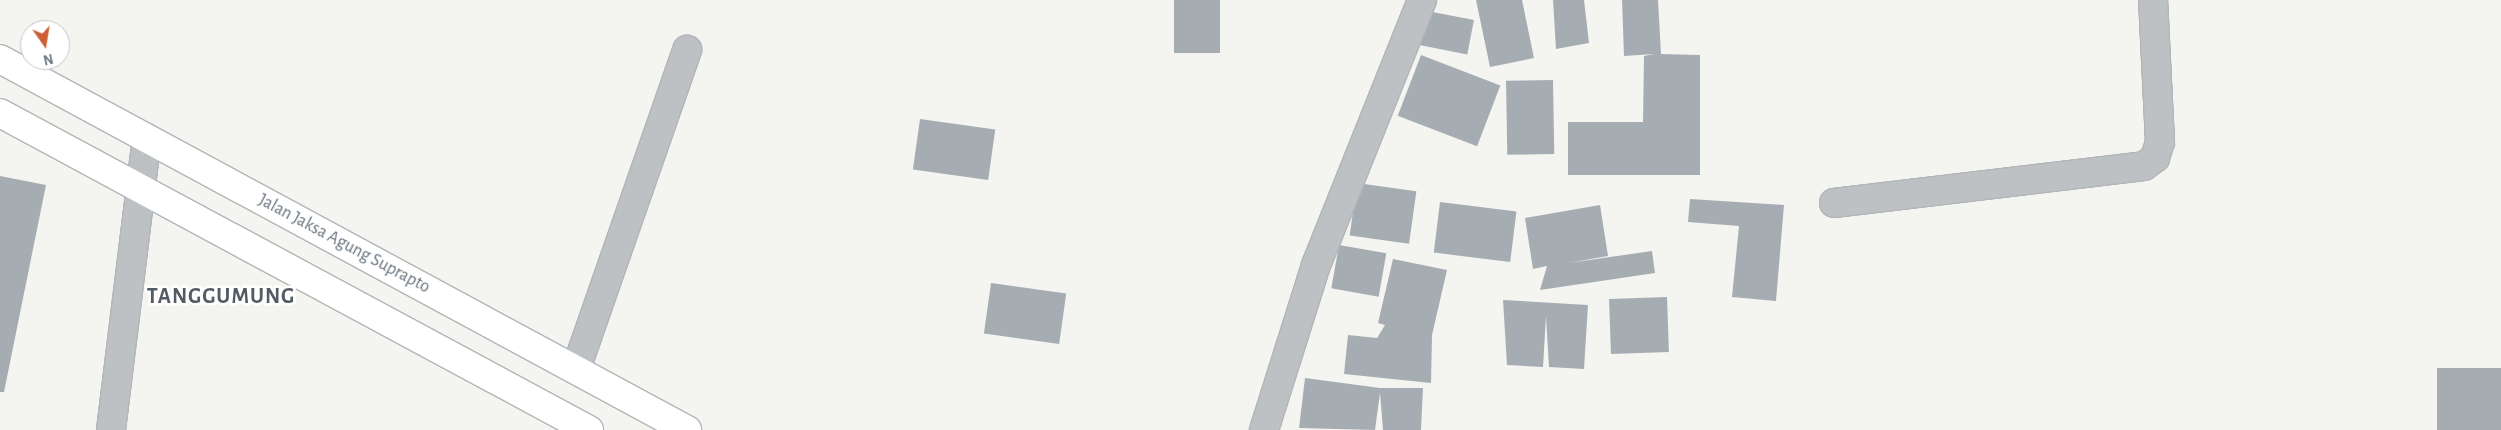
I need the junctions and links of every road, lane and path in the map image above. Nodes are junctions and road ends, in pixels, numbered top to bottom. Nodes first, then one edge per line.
1 (1422, 0) edge
2 (2153, 0) edge
3 (687, 50) dead end
4 (0, 59) edge
5 (0, 113) edge
6 (147, 138) junction
7 (139, 189) junction
8 (1834, 203) dead end
9 (576, 369) junction
10 (111, 430) edge
11 (589, 430) edge
12 (687, 430) edge
13 (1264, 430) edge

1 - 13 street
2 - 8 street
3 - 9 street
4 - 6 highway, Jalan Jaksa Agung Suprapto
5 - 7 highway
6 - 7 street
6 - 9 highway, Jalan Jaksa Agung Suprapto
7 - 10 street
7 - 11 highway
9 - 12 highway, Jalan Jaksa Agung Suprapto

